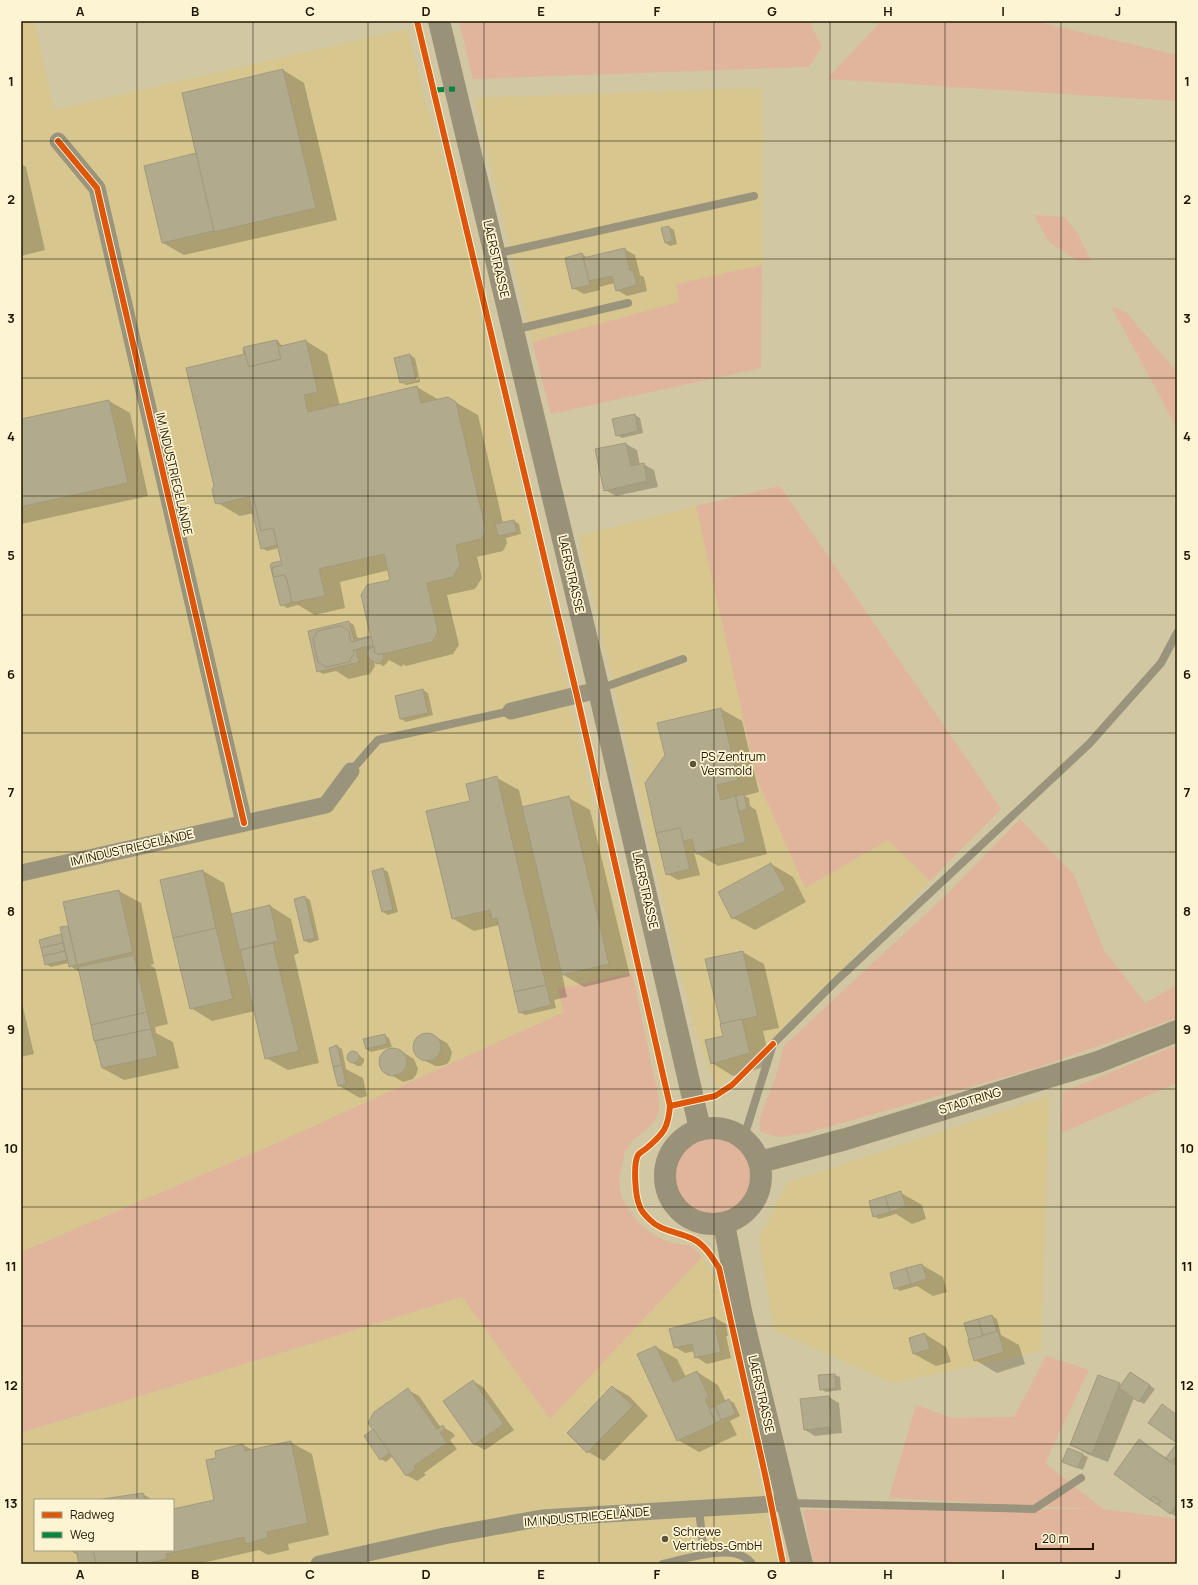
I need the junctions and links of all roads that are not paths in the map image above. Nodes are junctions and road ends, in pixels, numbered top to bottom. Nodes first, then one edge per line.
1 (439, 21) edge
2 (58, 141) dead end
3 (754, 196) dead end
4 (494, 254) junction
5 (628, 303) dead end
6 (513, 330) junction
7 (1177, 633) edge
8 (683, 659) dead end
9 (598, 690) junction
10 (511, 711) joint
11 (351, 771) joint
12 (244, 824) junction
13 (21, 873) edge
14 (1177, 1031) edge
15 (700, 1129) junction
16 (744, 1137) junction
17 (760, 1162) junction
18 (724, 1224) junction
19 (1081, 1478) dead end
20 (787, 1503) junction
21 (699, 1509) junction
22 (704, 1554) junction
23 (320, 1564) edge
24 (663, 1564) edge
25 (752, 1564) edge
26 (802, 1564) edge

1 - 4 main road, LAERSTRASSE
2 - 12 street, IM INDUSTRIEGELÄNDE
3 - 4 lane
4 - 6 main road, LAERSTRASSE
5 - 6 lane
6 - 9 main road, LAERSTRASSE
7 - 16 lane
8 - 9 lane
9 - 10 street
9 - 15 main road, LAERSTRASSE
10 - 11 lane
11 - 12 street, IM INDUSTRIEGELÄNDE
12 - 13 street, IM INDUSTRIEGELÄNDE
14 - 17 main road, STADTRING
15 - 16 main road
15 - 18 main road
16 - 17 main road
17 - 18 main road
18 - 20 main road, LAERSTRASSE
19 - 20 lane
20 - 21 street, IM INDUSTRIEGELÄNDE
20 - 26 main road, LAERSTRASSE
21 - 22 lane
21 - 23 street, IM INDUSTRIEGELÄNDE
22 - 24 lane
22 - 25 lane

